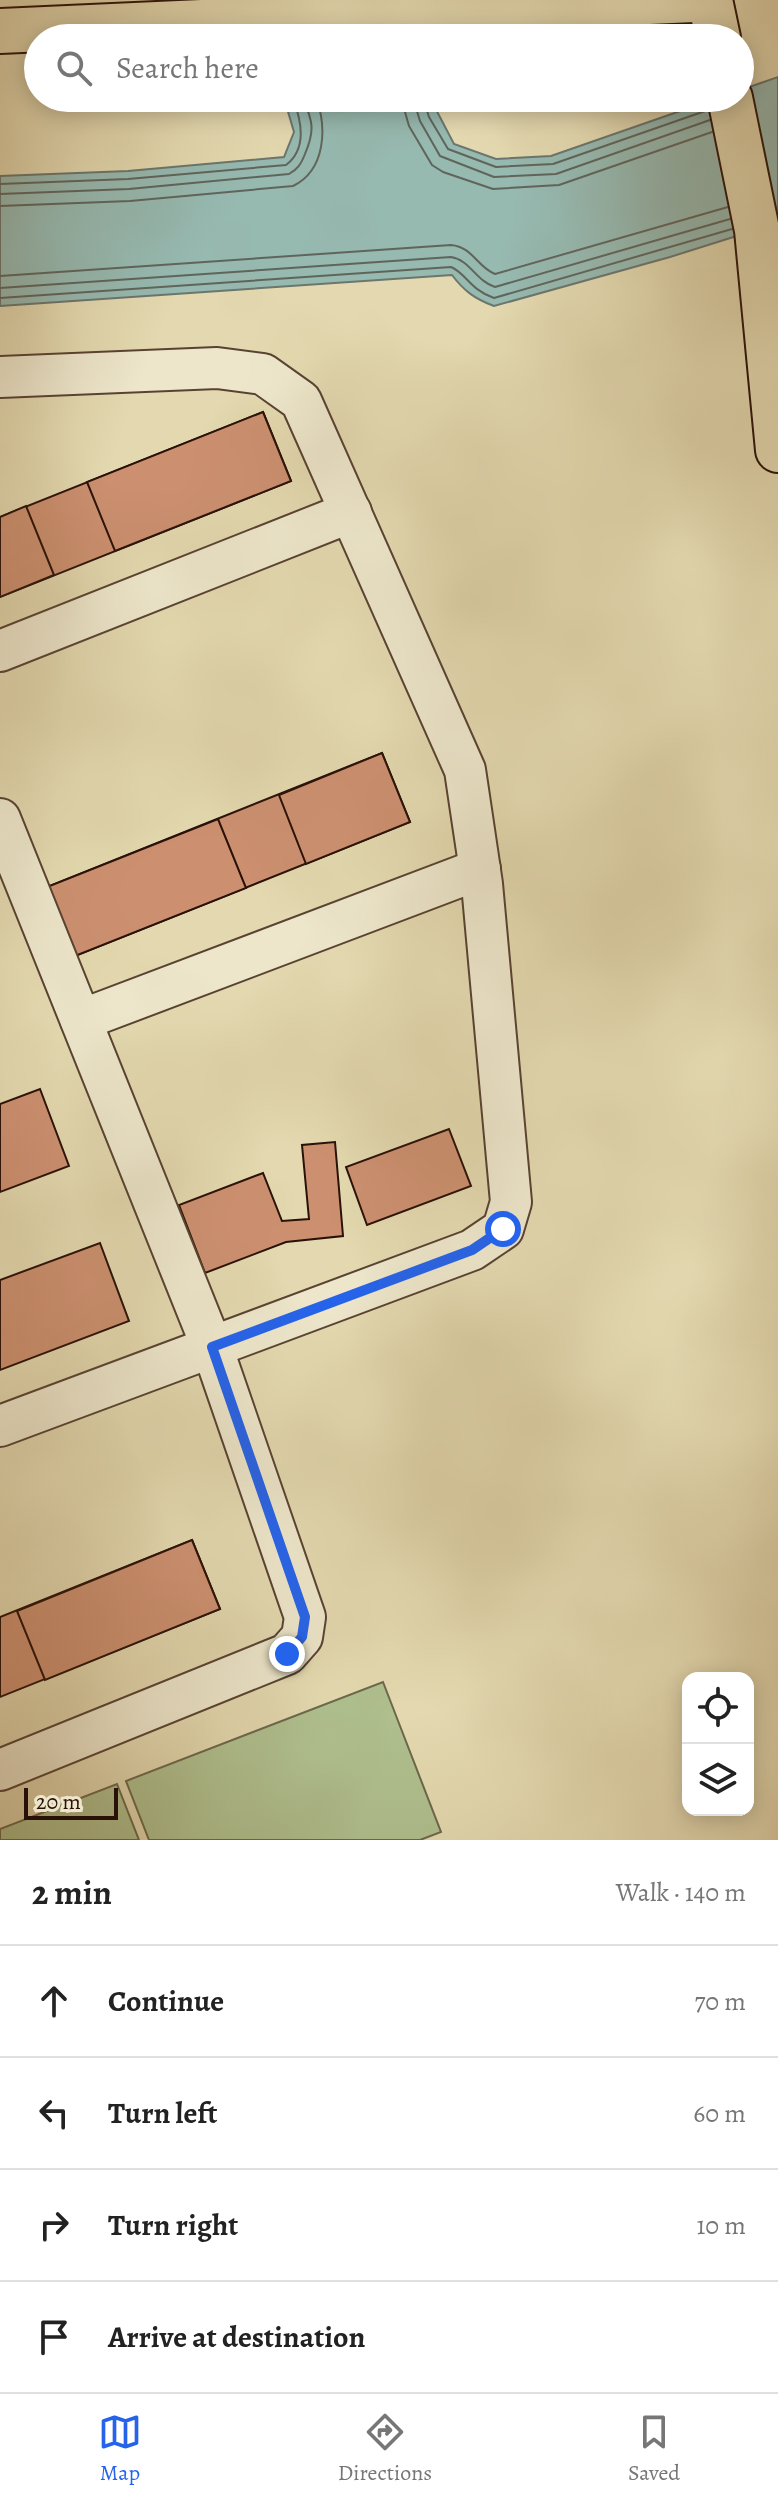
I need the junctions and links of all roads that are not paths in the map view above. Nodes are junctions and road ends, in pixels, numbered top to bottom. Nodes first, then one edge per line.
1 (694, 0) edge
2 (710, 0) edge
3 (178, 24) edge
4 (715, 24) edge
5 (24, 30) edge
6 (0, 31) edge
7 (733, 112) edge
8 (0, 377) edge
9 (778, 450) edge
10 (351, 512) junction
11 (0, 651) edge
12 (0, 819) edge
13 (480, 869) junction
14 (81, 1020) junction
15 (212, 1347) junction
16 (0, 1426) edge
17 (0, 1770) edge

1 - 3 main road
2 - 4 main road
5 - 6 main road
7 - 9 main road
8 - 10 lane
10 - 11 lane
10 - 13 lane
12 - 14 lane
13 - 14 lane
13 - 15 lane
14 - 15 lane
15 - 16 lane
15 - 17 lane

